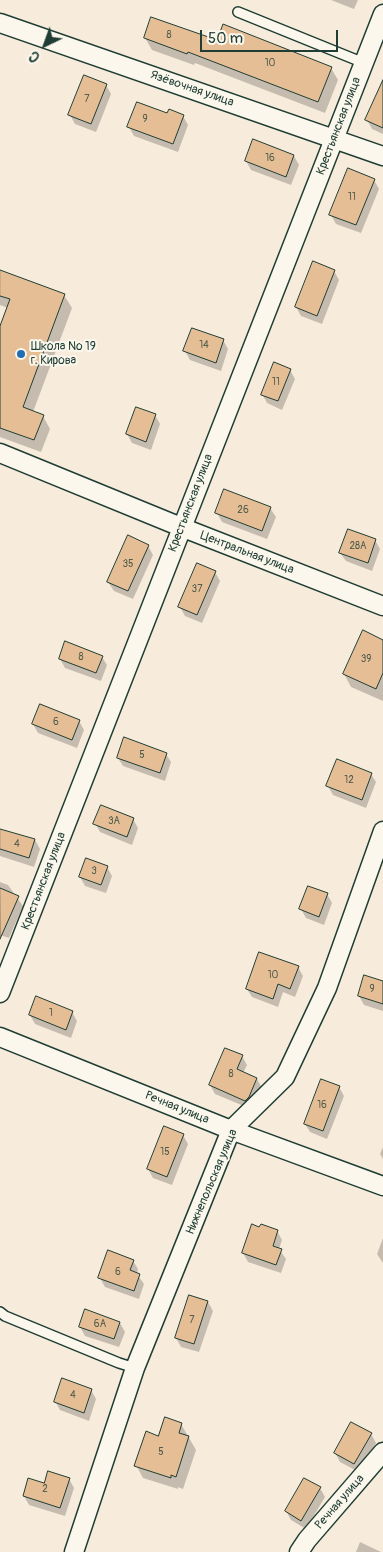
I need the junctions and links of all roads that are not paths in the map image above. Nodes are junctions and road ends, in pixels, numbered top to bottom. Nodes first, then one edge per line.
1 (238, 12) dead end
2 (383, 14) edge
3 (0, 23) edge
4 (364, 63) junction
5 (334, 138) junction
6 (383, 156) edge
7 (0, 453) edge
8 (181, 527) junction
9 (383, 606) edge
10 (383, 831) edge
11 (0, 993) edge
12 (0, 1037) edge
13 (232, 1130) junction
14 (383, 1186) edge
15 (0, 1312) edge
16 (135, 1368) junction
17 (383, 1452) edge
18 (74, 1552) edge
19 (299, 1552) edge

1 - 4 lane
2 - 4 street, Крестьянская улица
3 - 5 street, Язёвочная улица
4 - 5 street, Крестьянская улица
5 - 6 street, Язёвочная улица
5 - 8 street, Крестьянская улица
7 - 8 street, Центральная улица
8 - 9 street, Центральная улица
8 - 11 street, Крестьянская улица
10 - 13 street, Нижнепольская улица
12 - 13 street, Речная улица
13 - 14 street, Речная улица
13 - 16 street, Нижнепольская улица
15 - 16 lane
16 - 18 street, Нижнепольская улица
17 - 19 street, Речная улица

